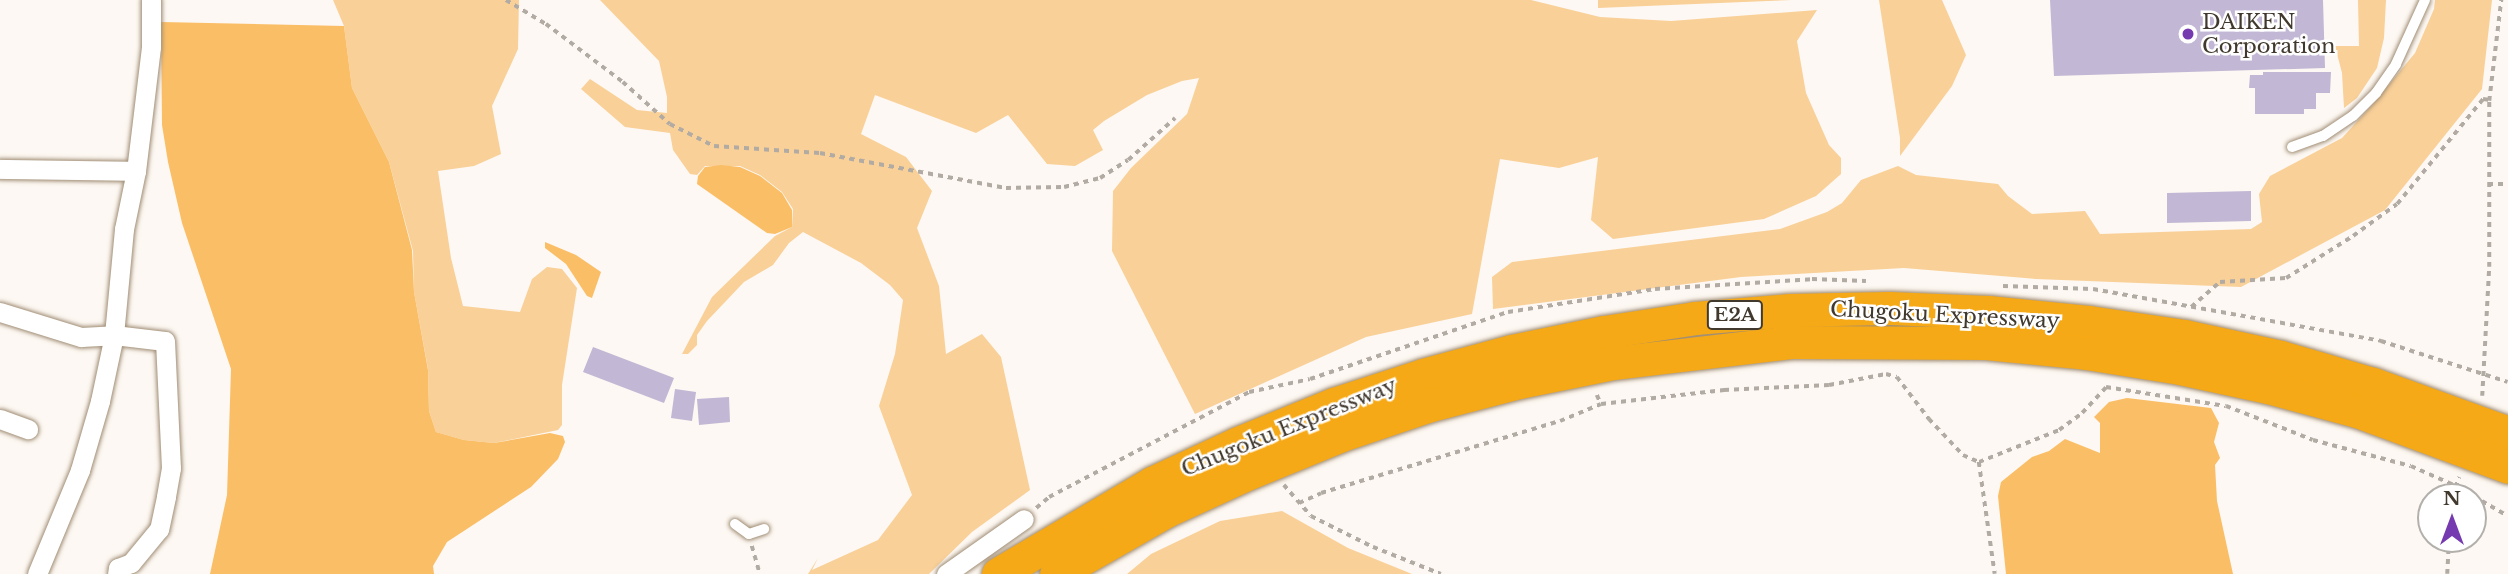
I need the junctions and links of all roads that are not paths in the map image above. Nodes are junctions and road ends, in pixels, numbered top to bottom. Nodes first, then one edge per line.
1 (151, 0) edge
2 (2425, 0) edge
3 (2292, 147) dead end
4 (0, 169) edge
5 (136, 172) junction
6 (0, 312) edge
7 (114, 335) junction
8 (0, 419) edge
9 (28, 429) dead end
10 (2508, 433) edge
11 (2508, 467) edge
12 (1024, 519) dead end
13 (735, 524) dead end
14 (764, 529) dead end
15 (37, 574) edge
16 (117, 574) edge
17 (946, 574) edge
18 (998, 574) edge
19 (1056, 574) edge

1 - 5 street
2 - 3 lane
4 - 5 street
5 - 7 street
6 - 7 street
7 - 15 street
7 - 16 street
8 - 9 street
10 - 18 highway, Chugoku Expressway / E2A
11 - 19 highway, Chugoku Expressway / E2A
12 - 17 street
13 - 14 lane

